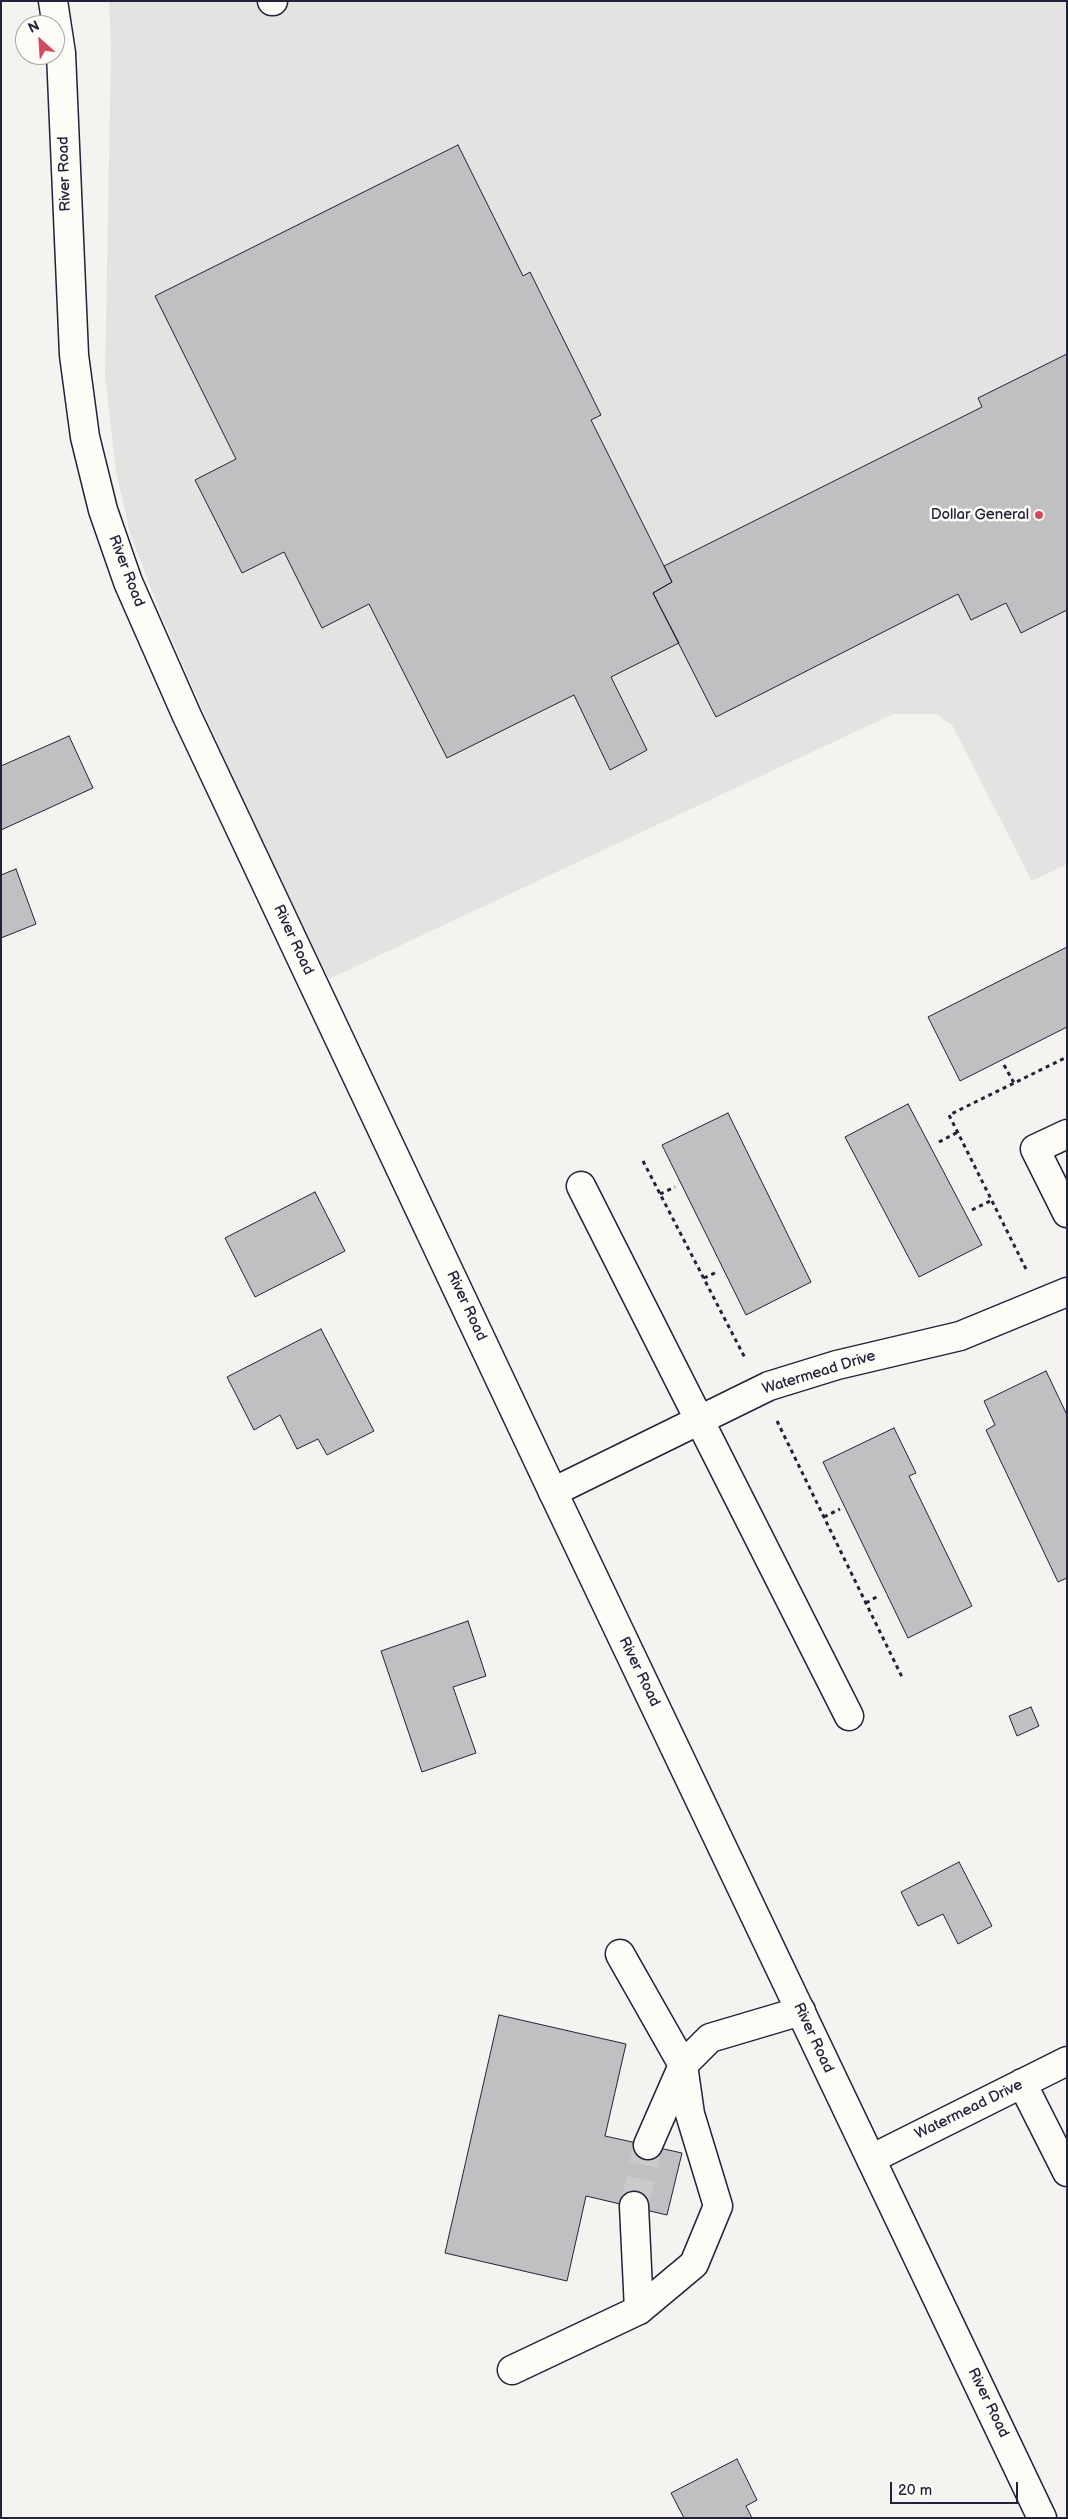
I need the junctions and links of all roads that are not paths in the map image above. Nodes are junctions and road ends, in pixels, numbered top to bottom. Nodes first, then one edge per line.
1 (53, 1) edge
2 (69, 1) edge
3 (55, 15) edge
4 (65, 24) edge
5 (62, 65) edge
6 (1067, 1134) edge
7 (582, 1186) dead end
8 (1067, 1213) edge
9 (1067, 1292) edge
10 (701, 1420) junction
11 (553, 1492) junction
12 (849, 1716) dead end
13 (620, 1954) dead end
14 (800, 2011) junction
15 (1067, 2061) edge
16 (684, 2065) junction
17 (1022, 2083) junction
18 (648, 2146) tunnel mouth
19 (871, 2159) junction
20 (1067, 2172) edge
21 (634, 2206) tunnel mouth
22 (639, 2310) junction
23 (512, 2370) dead end
24 (1042, 2518) edge

1 - 3 main road, River Road
2 - 4 main road, River Road
5 - 11 main road, River Road
6 - 8 main road
7 - 10 main road
9 - 10 main road, Watermead Drive
10 - 11 main road, Watermead Drive
10 - 12 main road
11 - 14 main road, River Road
13 - 16 main road
14 - 16 main road
14 - 19 main road, River Road
15 - 17 main road, Watermead Drive
16 - 18 main road
16 - 22 main road
17 - 19 main road, Watermead Drive
17 - 20 main road
19 - 24 main road, River Road
21 - 22 main road
22 - 23 main road

